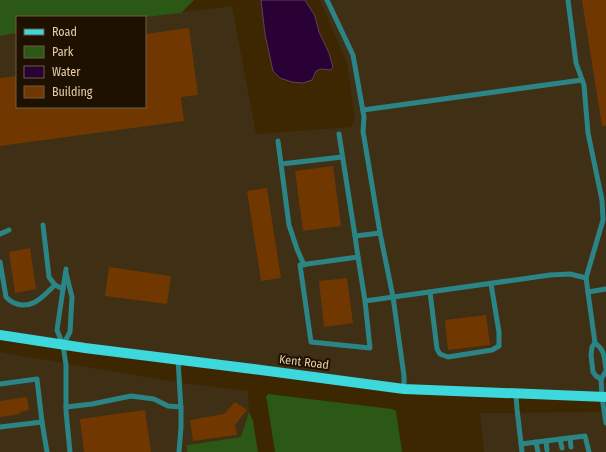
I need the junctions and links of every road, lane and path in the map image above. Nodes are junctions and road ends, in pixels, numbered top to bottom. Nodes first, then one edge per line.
1 (327, 0) edge
2 (568, 0) edge
3 (582, 80) junction
4 (363, 110) junction
5 (339, 134) dead end
6 (278, 141) dead end
7 (342, 157) junction
8 (281, 164) junction
9 (43, 225) dead end
10 (9, 230) dead end
11 (380, 233) junction
12 (0, 234) edge
13 (355, 236) junction
14 (358, 257) junction
15 (0, 262) edge
16 (304, 265) junction
17 (586, 278) junction
18 (491, 284) junction
19 (55, 285) junction
20 (63, 289) junction
21 (606, 289) edge
22 (430, 292) junction
23 (588, 292) junction
24 (393, 297) junction
25 (365, 301) junction
26 (0, 336) edge
27 (595, 343) junction
28 (63, 345) junction
29 (178, 359) junction
30 (606, 370) edge
31 (601, 379) junction
32 (0, 384) edge
33 (404, 389) junction
34 (516, 394) junction
35 (604, 398) edge
36 (66, 407) junction
37 (181, 407) junction
38 (42, 422) junction
39 (606, 423) edge
40 (0, 427) edge
41 (570, 438) junction
42 (560, 439) junction
43 (546, 441) junction
44 (536, 442) junction
45 (521, 444) junction
46 (571, 447) dead end
47 (562, 448) dead end
48 (547, 450) dead end
49 (47, 452) edge
50 (69, 452) edge
51 (179, 452) edge
52 (522, 452) edge
53 (538, 452) edge
54 (590, 452) edge

1 - 4 lane
2 - 3 lane
3 - 4 lane
3 - 17 lane
4 - 11 lane
5 - 7 lane
6 - 8 lane
7 - 8 lane
7 - 13 lane
8 - 16 lane
9 - 19 lane
10 - 12 lane
11 - 13 lane
11 - 24 lane
13 - 14 lane
14 - 16 lane
14 - 25 lane
15 - 19 lane
16 - 25 lane
17 - 18 lane
17 - 23 lane
18 - 22 lane
18 - 22 lane
19 - 20 lane
20 - 28 lane
20 - 28 lane
21 - 23 lane
22 - 24 lane
23 - 27 lane
24 - 25 lane
24 - 33 lane
26 - 28 main road, Kent Road
27 - 30 lane
27 - 31 lane
28 - 29 main road, Kent Road
28 - 36 lane
29 - 33 main road, Kent Road
29 - 37 lane
30 - 31 lane
31 - 35 lane
32 - 38 lane
33 - 34 main road, Kent Road
34 - 35 main road, Kent Road
34 - 45 lane
35 - 39 lane
36 - 37 lane
36 - 50 lane
37 - 51 lane
38 - 40 lane
38 - 49 lane
41 - 42 lane
41 - 46 lane
41 - 54 lane
42 - 43 lane
42 - 47 lane
43 - 44 lane
43 - 48 lane
44 - 45 lane
44 - 53 lane
45 - 52 lane

